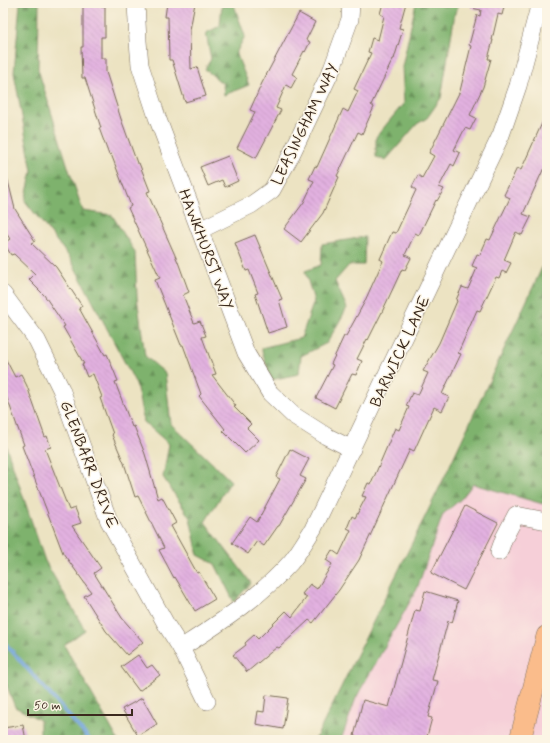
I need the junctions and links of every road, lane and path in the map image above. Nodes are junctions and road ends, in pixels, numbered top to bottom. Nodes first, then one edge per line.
1 (136, 3) edge
2 (352, 3) edge
3 (540, 3) edge
4 (200, 230) junction
5 (3, 294) edge
6 (352, 449) junction
7 (547, 521) edge
8 (499, 552) dead end
9 (547, 636) edge
10 (181, 648) junction
11 (207, 701) dead end
12 (523, 736) edge

1 - 4 street, HAWKHURST WAY
2 - 4 street, LEASINGHAM WAY
3 - 6 street, BARWICK LANE
4 - 6 street, HAWKHURST WAY
5 - 10 street, GLENBARR DRIVE
6 - 10 street, BARWICK LANE
7 - 8 street
9 - 12 main road
10 - 11 street, GLENBARR DRIVE

